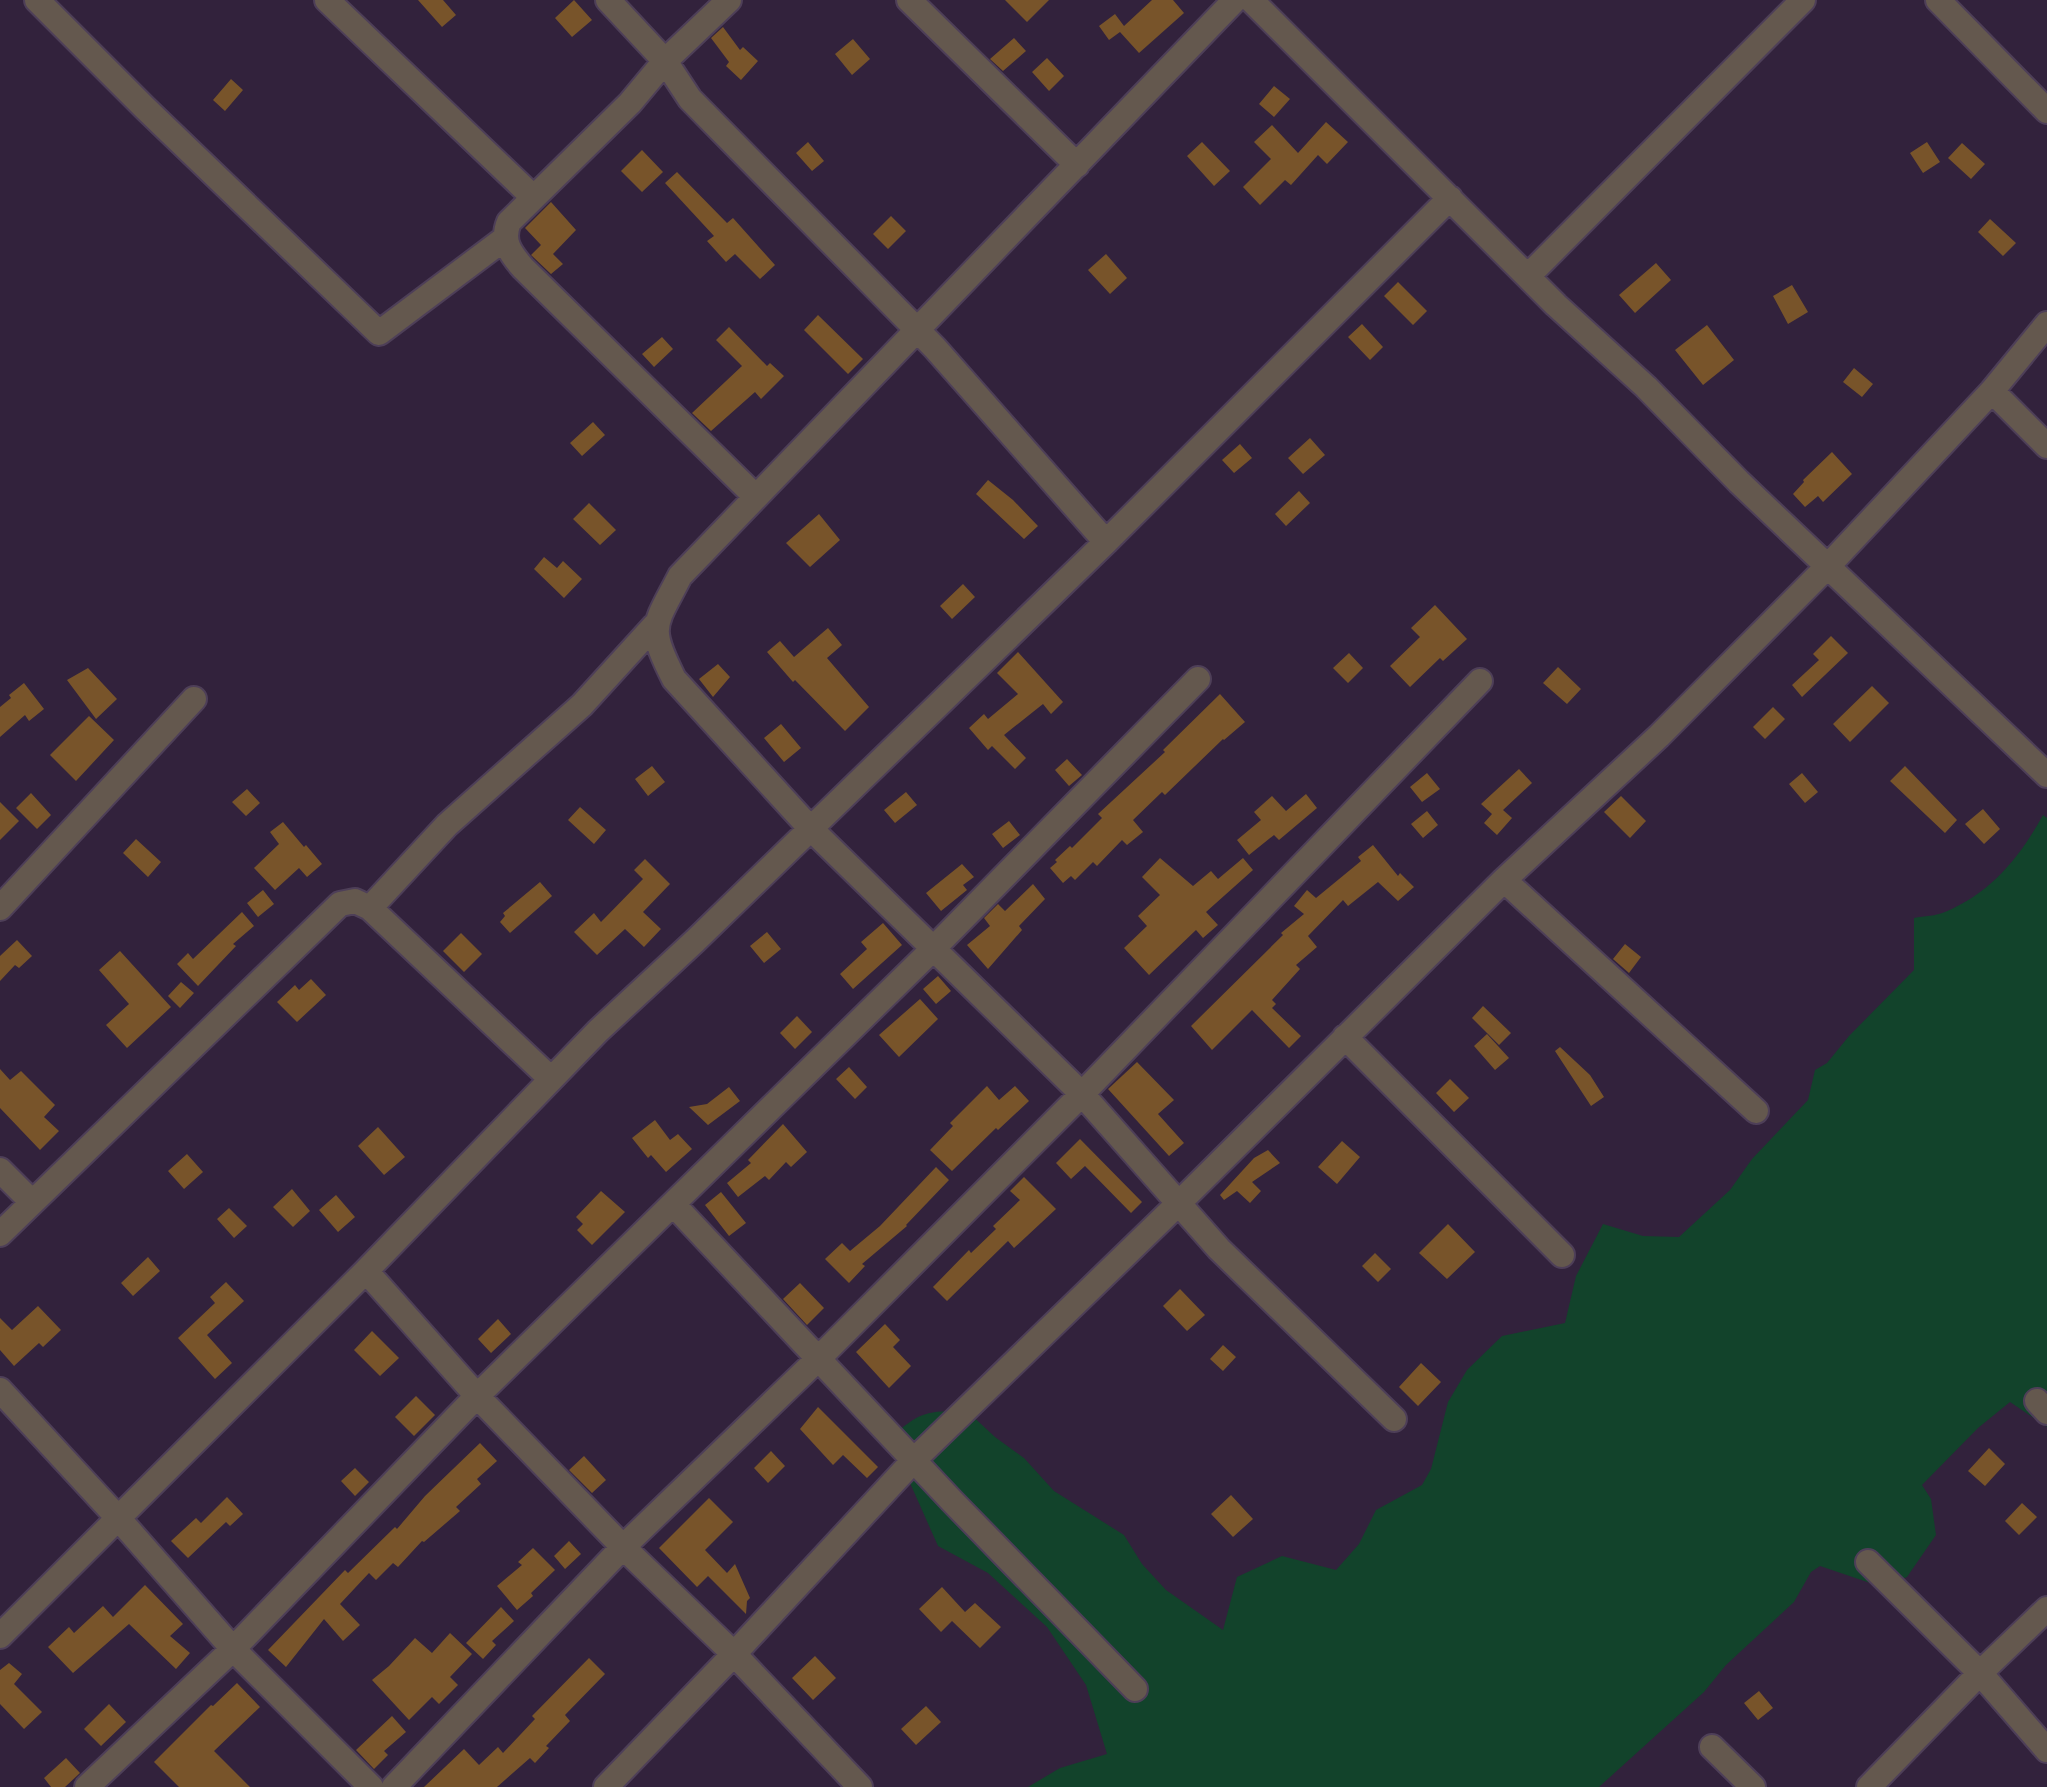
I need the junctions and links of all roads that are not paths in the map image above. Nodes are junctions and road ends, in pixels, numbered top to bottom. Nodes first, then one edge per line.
1 (37, 0) edge
2 (327, 0) edge
3 (608, 0) edge
4 (729, 0) edge
5 (909, 0) edge
6 (1235, 0) edge
7 (1251, 0) edge
8 (1803, 0) edge
9 (1938, 0) edge
10 (665, 61) junction
11 (2047, 111) edge
12 (1077, 165) junction
13 (533, 197) junction
14 (1450, 198) junction
15 (504, 239) junction
16 (1528, 276) junction
17 (2047, 324) edge
18 (917, 331) junction
19 (1992, 391) junction
20 (2047, 446) edge
21 (756, 497) junction
22 (1106, 542) junction
23 (1828, 566) junction
24 (654, 626) junction
25 (1198, 679) dead end
26 (1480, 681) dead end
27 (194, 699) dead end
28 (2047, 775) edge
29 (810, 828) junction
30 (1504, 880) junction
31 (0, 908) edge
32 (370, 908) junction
33 (933, 949) junction
34 (1345, 1037) junction
35 (550, 1078) junction
36 (1082, 1094) junction
37 (1756, 1111) dead end
38 (0, 1170) edge
39 (32, 1202) junction
40 (1180, 1202) junction
41 (673, 1204) junction
42 (0, 1234) edge
43 (1562, 1255) dead end
44 (366, 1271) junction
45 (818, 1359) junction
46 (0, 1390) edge
47 (477, 1396) junction
48 (1394, 1419) dead end
49 (915, 1459) junction
50 (119, 1519) junction
51 (623, 1547) junction
52 (1868, 1562) dead end
53 (2047, 1609) edge
54 (0, 1636) edge
55 (233, 1649) junction
56 (734, 1654) junction
57 (1980, 1673) junction
58 (1135, 1689) dead end
59 (1712, 1747) dead end
60 (2047, 1750) edge
61 (87, 1787) edge
62 (371, 1787) edge
63 (394, 1787) edge
64 (606, 1787) edge
65 (860, 1787) edge
66 (1753, 1787) edge
67 (1869, 1787) edge

1 - 15 street
2 - 13 street
3 - 10 street
4 - 10 street
5 - 12 street
6 - 12 street
7 - 14 street
8 - 16 street
9 - 11 street
10 - 13 street
10 - 18 street
12 - 18 street
13 - 15 street
14 - 16 street
14 - 22 street
15 - 21 street
16 - 23 street
17 - 19 street
18 - 21 street
18 - 22 street
19 - 20 street
19 - 23 street
21 - 24 street
22 - 29 street
23 - 28 street
23 - 30 street
24 - 29 street
24 - 32 street
25 - 33 street
26 - 36 street
27 - 31 street
29 - 33 street
29 - 35 street
30 - 34 street
30 - 37 street
32 - 35 street
32 - 39 street
33 - 36 street
33 - 41 street
34 - 40 street
34 - 43 street
35 - 44 street
36 - 40 street
36 - 45 street
38 - 39 street
39 - 42 street
40 - 48 street
40 - 49 street
41 - 45 street
41 - 47 street
44 - 47 street
44 - 50 street
45 - 49 street
45 - 51 street
46 - 50 street
47 - 51 street
47 - 55 street
49 - 56 street
49 - 58 street
50 - 54 street
50 - 55 street
51 - 56 street
51 - 63 street
52 - 57 street
53 - 57 street
55 - 61 street
55 - 62 street
56 - 64 street
56 - 65 street
57 - 60 street
57 - 67 street
59 - 66 street

